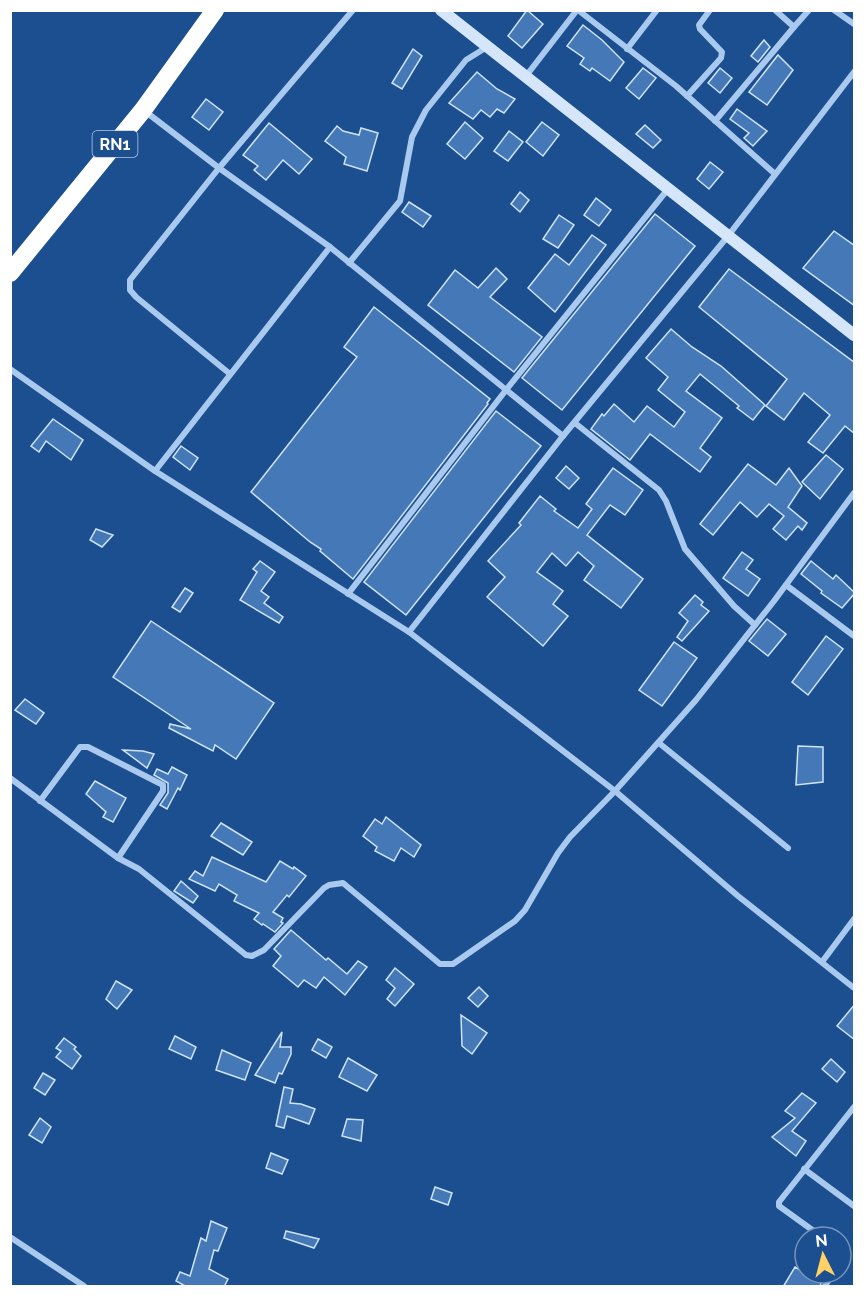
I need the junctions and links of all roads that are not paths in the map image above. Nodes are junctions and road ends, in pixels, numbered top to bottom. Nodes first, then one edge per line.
1 (215, 10) edge
2 (353, 10) edge
3 (441, 10) edge
4 (577, 10) edge
5 (657, 10) edge
6 (710, 10) edge
7 (775, 10) edge
8 (809, 10) edge
9 (834, 10) edge
10 (855, 24) edge
11 (794, 27) junction
12 (487, 47) junction
13 (627, 49) junction
14 (855, 72) edge
15 (525, 77) junction
16 (687, 96) junction
17 (143, 110) junction
18 (715, 122) junction
19 (219, 168) junction
20 (775, 174) junction
21 (668, 189) junction
22 (728, 236) junction
23 (330, 247) junction
24 (349, 263) junction
25 (10, 273) edge
26 (855, 335) edge
27 (10, 369) edge
28 (230, 374) junction
29 (506, 390) junction
30 (575, 423) junction
31 (563, 436) junction
32 (154, 471) junction
33 (855, 493) edge
34 (786, 585) junction
35 (348, 594) junction
36 (755, 625) junction
37 (409, 632) junction
38 (855, 636) edge
39 (659, 743) junction
40 (10, 778) edge
41 (615, 791) junction
42 (40, 801) junction
43 (788, 848) dead end
44 (118, 858) junction
45 (855, 919) edge
46 (822, 962) junction
47 (855, 988) edge
48 (855, 1107) edge
49 (804, 1169) junction
50 (855, 1206) edge
51 (806, 1225) edge
52 (10, 1237) edge
53 (84, 1287) edge

1 - 17 highway, RN1
2 - 19 street
3 - 12 street
4 - 13 street
4 - 15 street
5 - 13 street
6 - 16 street
7 - 11 street
8 - 11 street
9 - 10 street
11 - 18 street
12 - 15 street
12 - 24 street
13 - 16 street
14 - 20 street
15 - 21 street
16 - 18 street
17 - 19 street
17 - 25 highway, RN1
18 - 20 street
19 - 23 street
19 - 28 street
20 - 22 street
21 - 22 street
21 - 29 street
22 - 26 street
22 - 30 street
23 - 24 street
23 - 28 street
24 - 29 street
27 - 32 street
28 - 32 street
29 - 31 street
29 - 35 street
30 - 31 street
30 - 36 street
31 - 37 street
32 - 35 street
33 - 34 street
34 - 36 street
34 - 38 street
35 - 37 street
36 - 39 street
37 - 41 street
39 - 41 street
39 - 43 street
40 - 42 street
41 - 44 street
41 - 46 street
42 - 44 street
42 - 44 street
45 - 46 street
46 - 47 street
48 - 49 street
49 - 50 street
49 - 51 street
52 - 53 street

